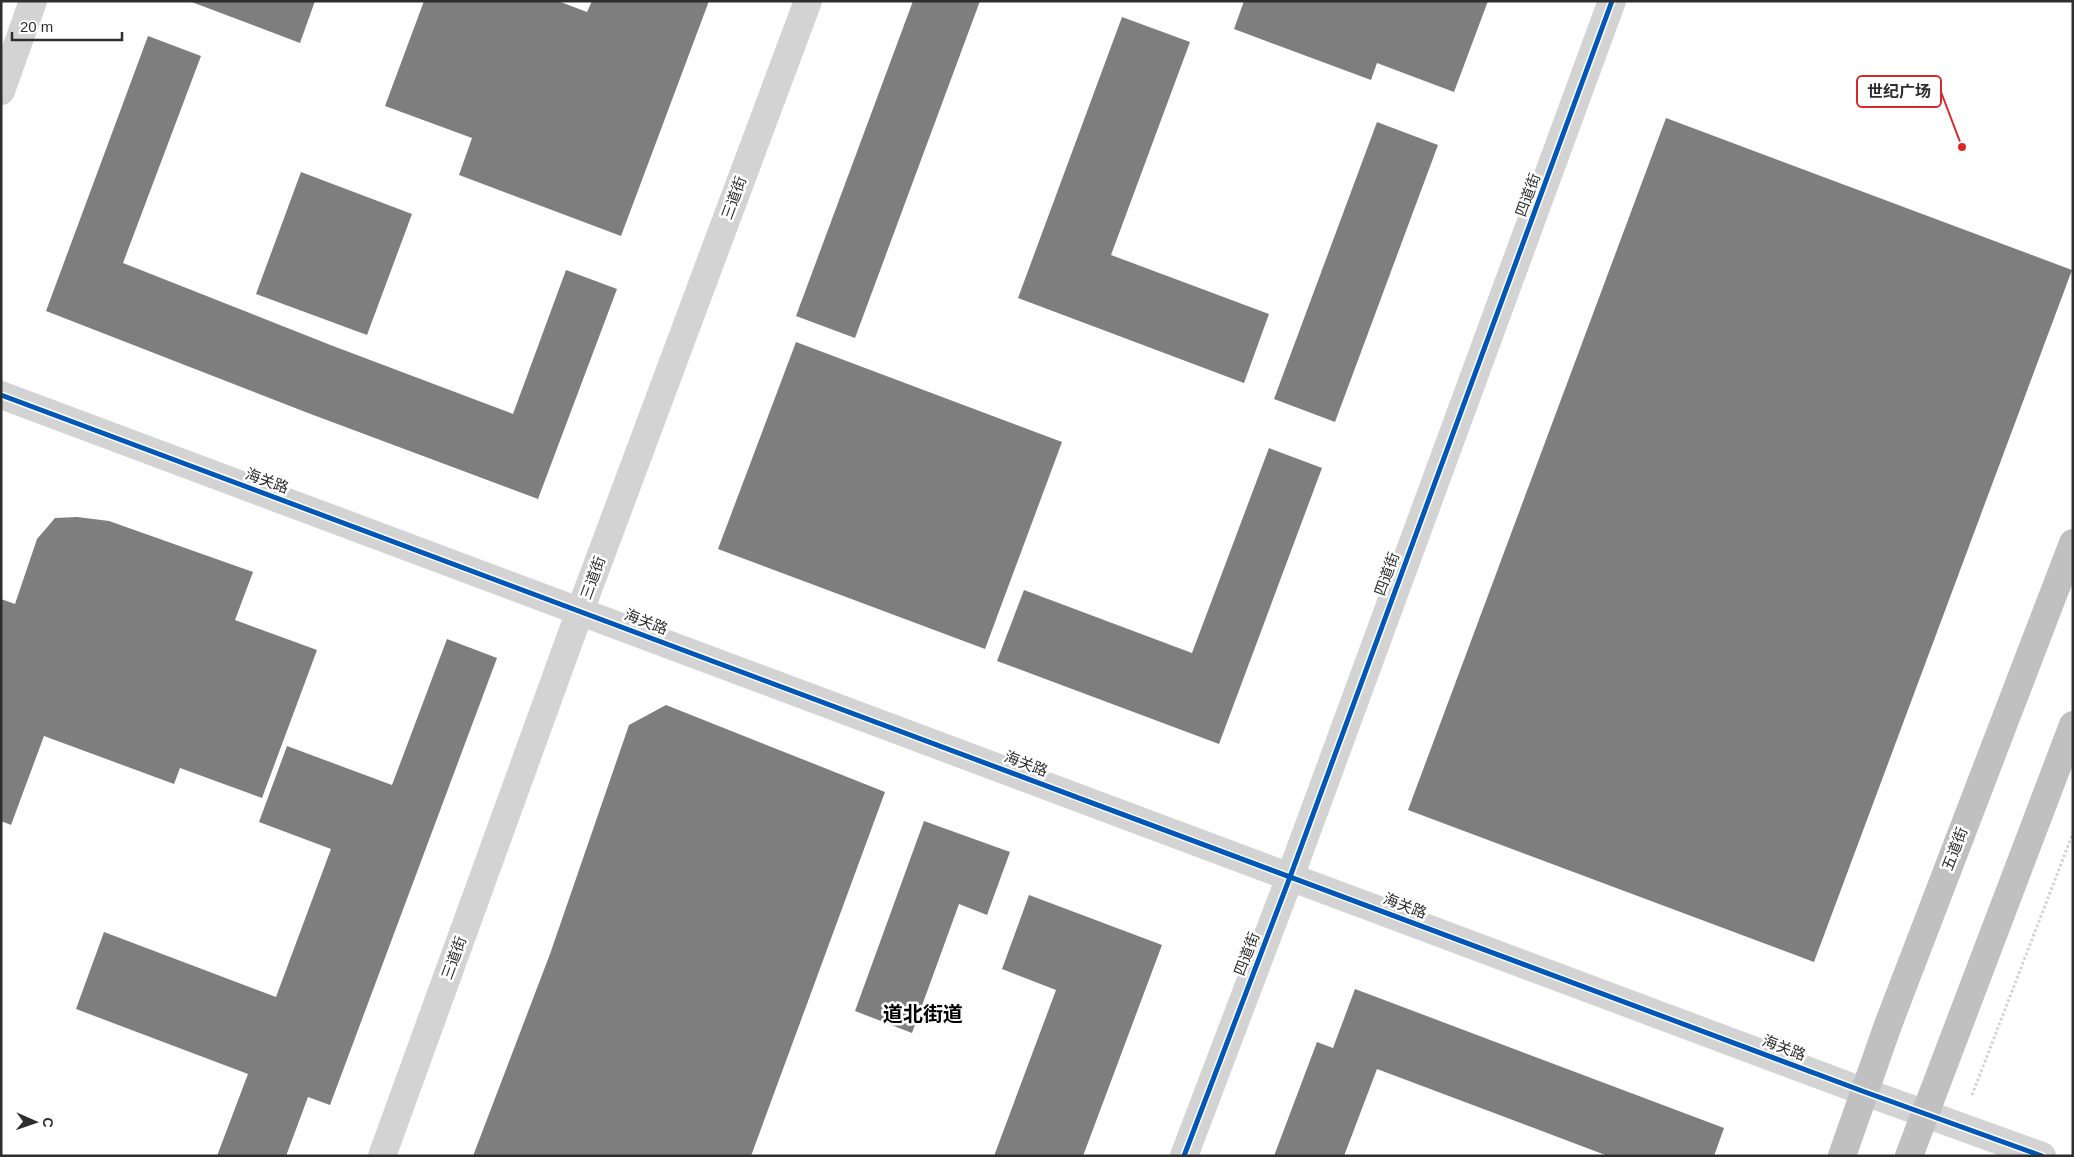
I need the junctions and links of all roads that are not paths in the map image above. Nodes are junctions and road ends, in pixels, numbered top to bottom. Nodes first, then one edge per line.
1 (33, 1) edge
2 (808, 1) edge
3 (1612, 1) edge
4 (1, 91) edge
5 (1, 395) edge
6 (2073, 543) edge
7 (580, 611) junction
8 (2073, 725) edge
9 (1290, 876) junction
10 (1865, 1092) junction
11 (1924, 1114) junction
12 (382, 1156) edge
13 (1184, 1156) edge
14 (1842, 1156) edge
15 (1909, 1156) edge
16 (2042, 1156) edge

1 - 4 street
2 - 7 street, 三道街
3 - 9 street, 四道街
5 - 7 street, 海关路
6 - 10 highway, 五道街
7 - 9 street, 海关路
7 - 12 street, 三道街
8 - 11 highway
9 - 10 street, 海关路
9 - 13 street, 四道街
10 - 11 street, 海关路
10 - 14 highway, 五道街
11 - 15 highway
11 - 16 street, 海关路

